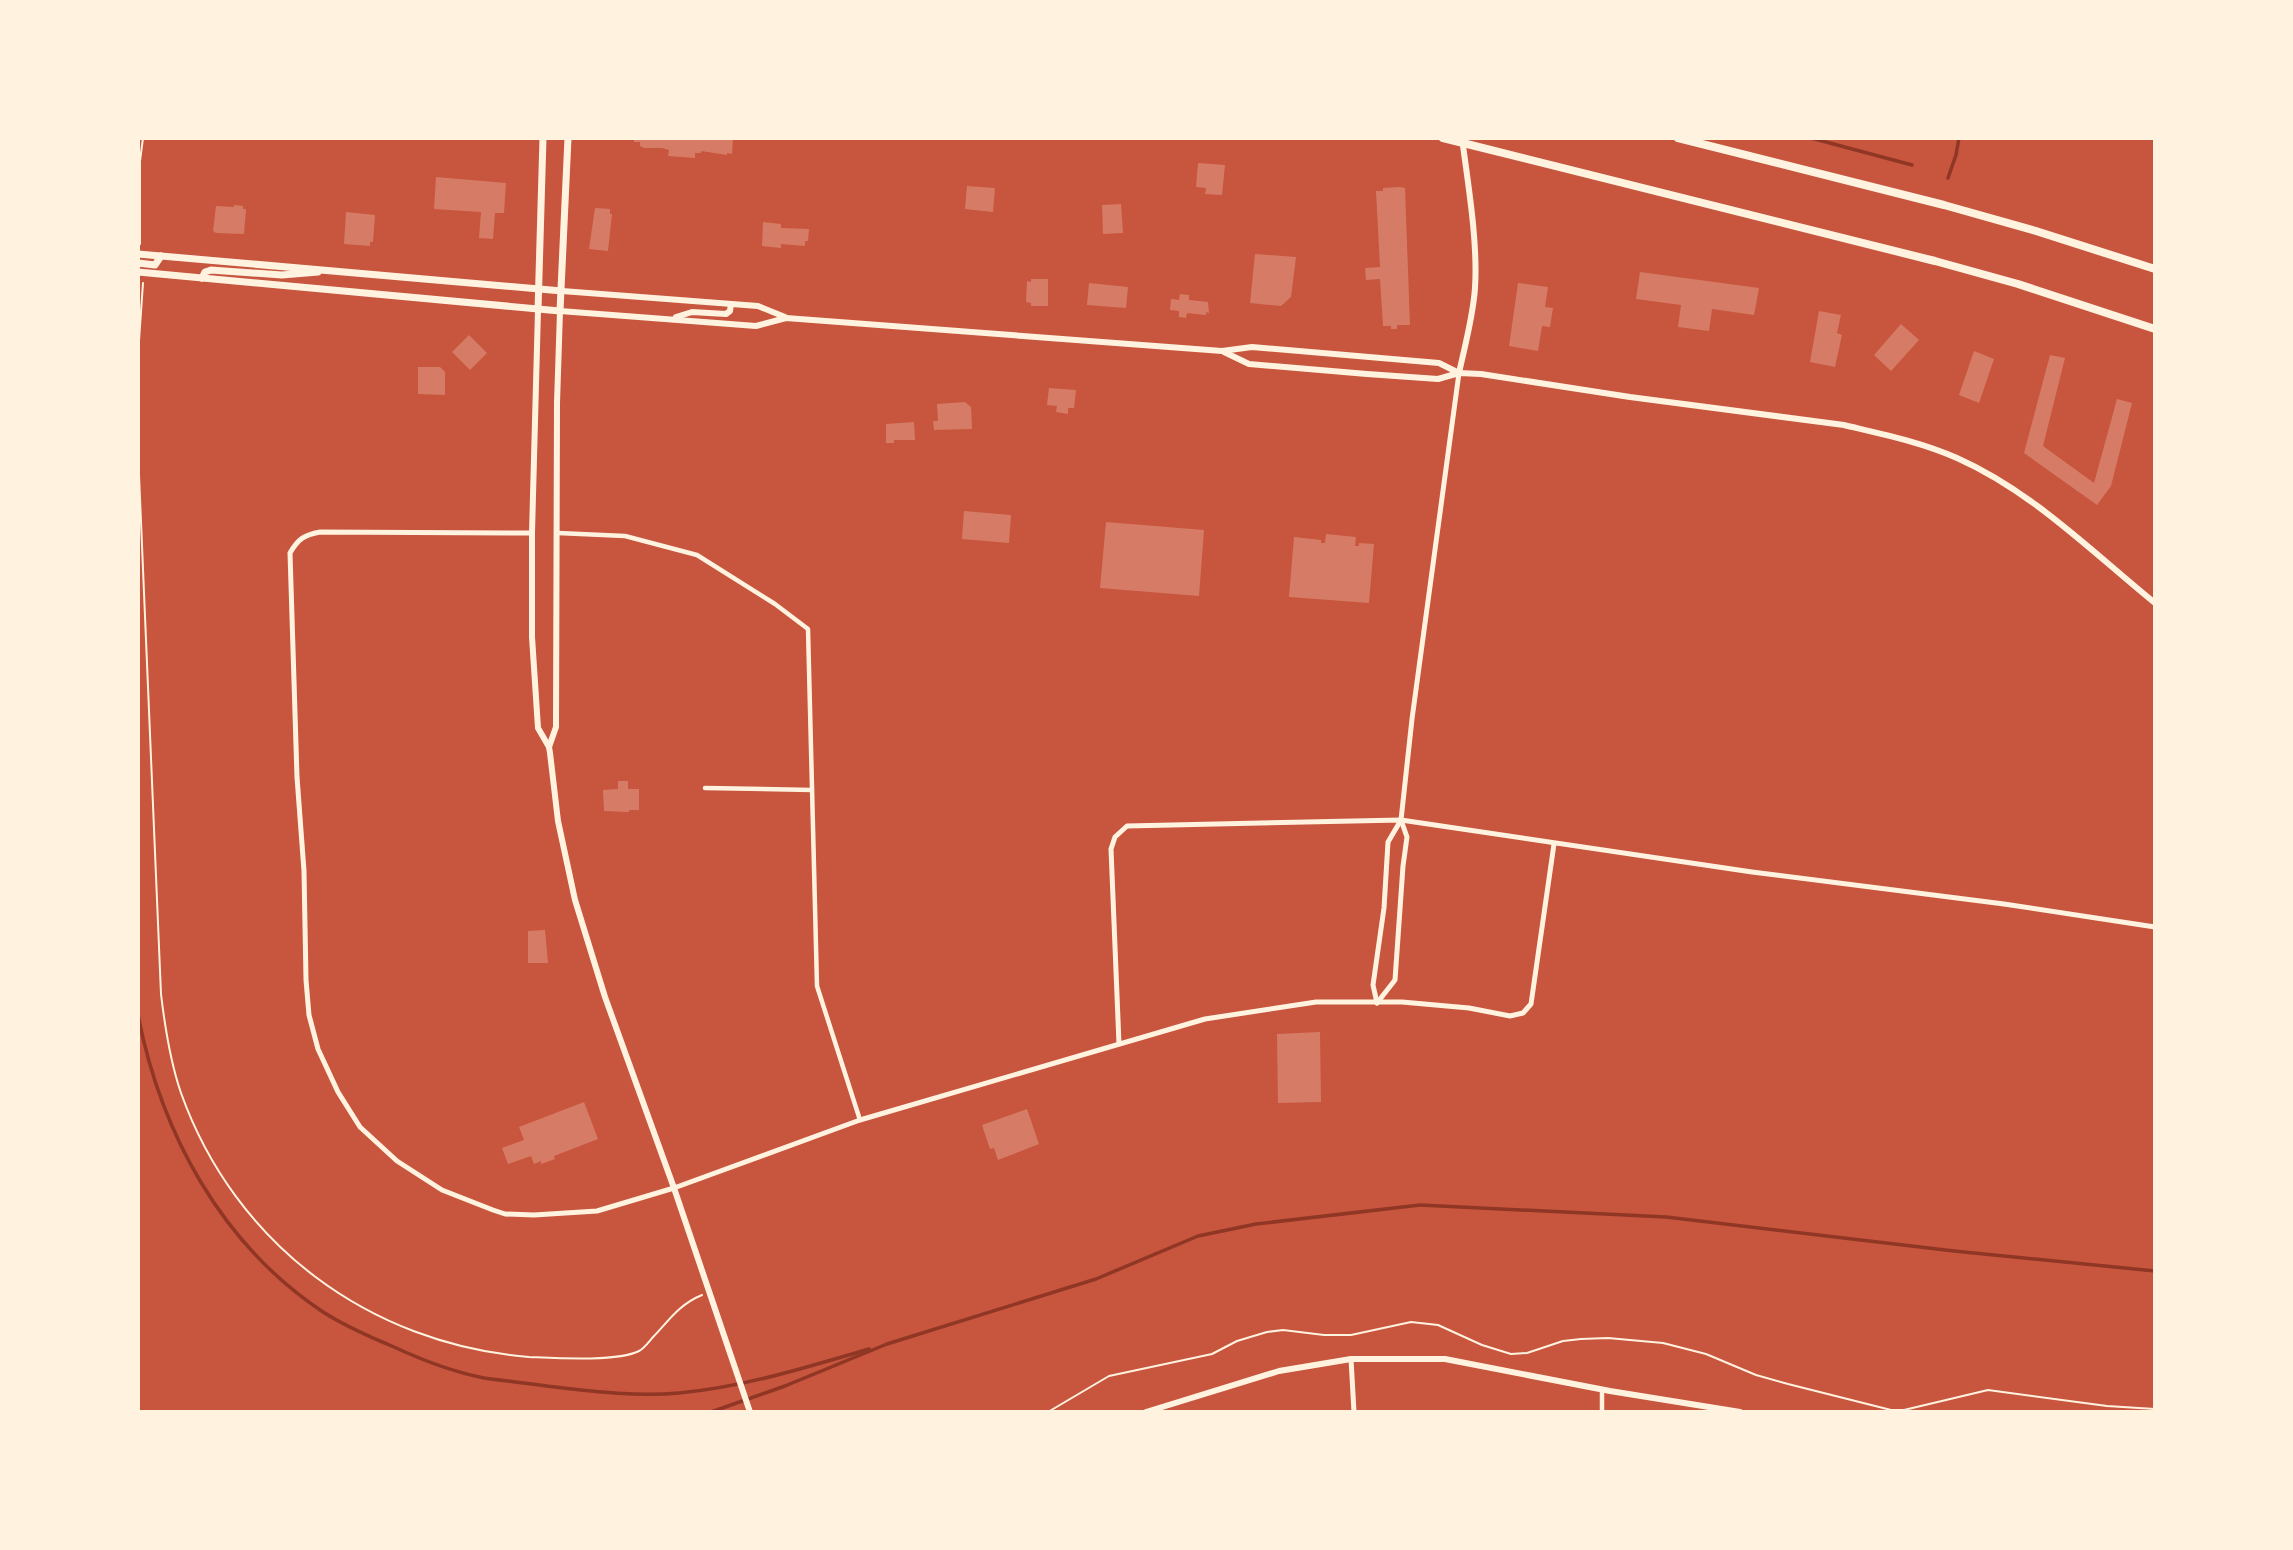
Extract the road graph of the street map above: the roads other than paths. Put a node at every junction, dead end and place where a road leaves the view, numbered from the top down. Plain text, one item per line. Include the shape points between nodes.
1 (543, 138) edge
2 (568, 138) edge
3 (1443, 138) edge
4 (1462, 138) edge
5 (1678, 138) edge
6 (138, 254) edge
7 (161, 256) junction
8 (138, 264) edge
9 (2155, 269) edge
10 (326, 270) junction
11 (138, 272) edge
12 (202, 278) junction
13 (539, 289) junction
14 (562, 291) junction
15 (731, 304) junction
16 (538, 310) junction
17 (560, 311) junction
18 (786, 318) junction
19 (671, 319) junction
20 (2155, 329) edge
21 (1222, 351) junction
22 (1459, 373) junction
23 (531, 533) junction
24 (558, 533) junction
25 (2155, 603) edge
26 (550, 747) junction
27 (705, 788) dead end
28 (812, 790) junction
29 (1401, 820) junction
30 (1553, 844) junction
31 (2155, 927) edge
32 (1377, 1003) junction
33 (1119, 1044) junction
34 (859, 1120) junction
35 (674, 1188) junction
36 (1351, 1359) junction
37 (1602, 1390) junction
38 (750, 1412) edge
39 (1146, 1412) edge
40 (1354, 1412) edge
41 (1602, 1412) edge
42 (1740, 1412) edge

1 - 13 main road
2 - 14 main road
3 - 20 highway via 1919,256
4 - 22 main road via 1475,284
5 - 9 highway via 1944,205
6 - 7 main road
7 - 8 main road via 155,265
7 - 10 main road
10 - 12 main road via 282,275 211,270
10 - 13 main road
11 - 12 main road
12 - 16 main road
13 - 14 main road
13 - 16 main road
14 - 15 main road
14 - 17 main road
15 - 18 main road via 758,306
15 - 19 main road via 724,315 692,312
16 - 17 main road
16 - 23 main road
17 - 19 main road
17 - 24 main road
18 - 19 main road via 756,326
18 - 21 main road
21 - 22 main road via 1252,347 1361,355 1439,363
21 - 22 main road via 1249,364 1438,379
22 - 25 main road via 1844,425 1919,444 2017,491
22 - 29 street
23 - 26 main road via 538,728
23 - 35 street via 320,532 306,534 290,552 309,1015 323,1060 360,1127 397,1161 442,1189 505,1214 534,1215 597,1212
24 - 26 main road via 556,727
24 - 28 street via 625,536 697,555 808,629
26 - 35 main road via 558,821 575,900
27 - 28 street
28 - 34 street via 817,986
29 - 30 street
29 - 32 street via 1388,842 1373,985
29 - 32 street via 1407,836 1395,981
29 - 33 street via 1127,826 1115,837 1111,849
30 - 31 street
30 - 32 street via 1531,1004 1523,1013 1510,1016 1469,1008
32 - 33 street via 1316,1002 1265,1009 1205,1019
33 - 34 street
34 - 35 street
35 - 38 main road
36 - 37 main road via 1445,1359
36 - 39 main road via 1279,1371
36 - 40 street
37 - 41 street
37 - 42 main road

